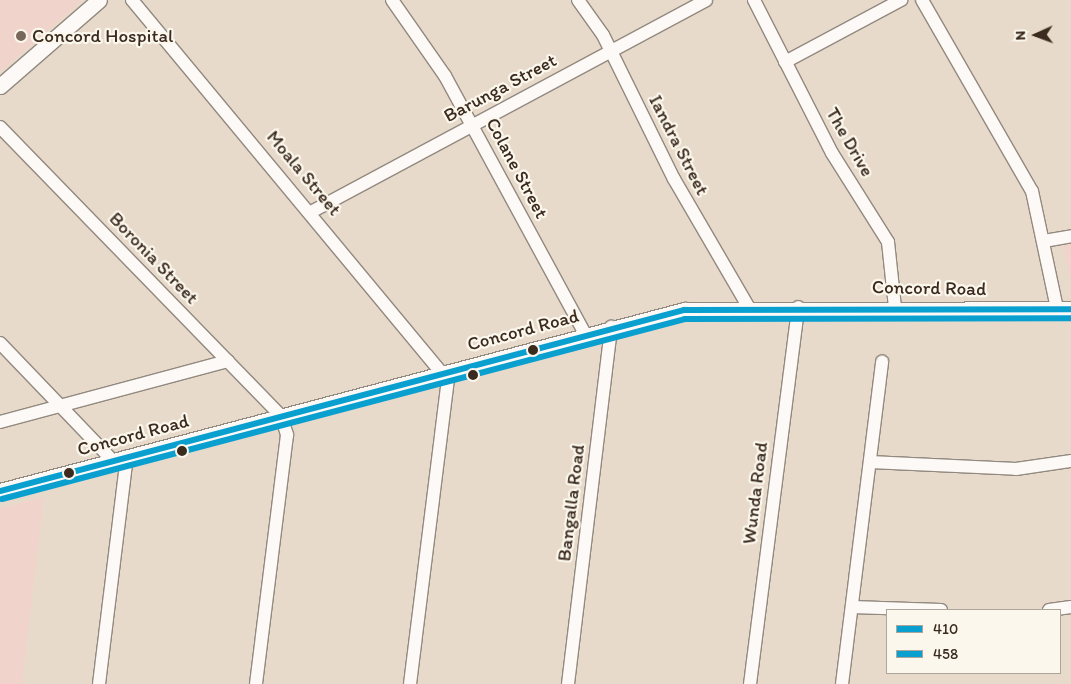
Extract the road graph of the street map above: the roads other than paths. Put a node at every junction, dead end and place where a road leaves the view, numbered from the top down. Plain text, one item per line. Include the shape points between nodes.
1 (99, 0) edge
2 (132, 0) edge
3 (392, 0) edge
4 (578, 0) edge
5 (706, 0) edge
6 (754, 0) edge
7 (901, 0) edge
8 (922, 0) edge
9 (610, 50) junction
10 (785, 62) junction
11 (0, 86) edge
12 (472, 124) junction
13 (0, 127) edge
14 (312, 212) junction
15 (1071, 236) edge
16 (1044, 241) junction
17 (748, 306) junction
18 (798, 307) junction
19 (895, 307) junction
20 (1064, 309) edge
21 (611, 327) junction
22 (584, 334) junction
23 (0, 343) edge
24 (228, 361) junction
25 (882, 361) dead end
26 (446, 372) junction
27 (61, 406) junction
28 (281, 416) junction
29 (0, 422) edge
30 (120, 459) junction
31 (1071, 461) edge
32 (870, 462) junction
33 (0, 491) edge
34 (852, 607) junction
35 (1071, 607) edge
36 (911, 609) edge
37 (1056, 609) edge
38 (99, 684) edge
39 (256, 684) edge
40 (410, 684) edge
41 (568, 684) edge
42 (750, 684) edge
43 (842, 684) edge

1 - 11 main road
2 - 14 street, Moala Street
3 - 12 street, Colane Street
4 - 9 street, Iandra Street
5 - 9 street, Barunga Street
6 - 10 street, The Drive
7 - 10 street
8 - 16 street via 1032,191
9 - 12 street, Barunga Street
9 - 17 street, Iandra Street via 674,179
10 - 19 street, The Drive via 832,153 888,242
12 - 14 street, Barunga Street
12 - 22 street, Colane Street
13 - 24 street, Boronia Street
14 - 26 street, Moala Street
15 - 16 street
16 - 20 street
17 - 18 main road, Concord Road
17 - 21 main road, Concord Road via 684,310
18 - 19 main road, Concord Road
18 - 42 street, Wunda Road
19 - 20 main road, Concord Road
21 - 22 main road, Concord Road
21 - 41 street, Bangalla Road
22 - 26 main road, Concord Road
23 - 27 street
24 - 27 street
24 - 28 street, Boronia Street
25 - 32 street
26 - 28 main road, Concord Road
26 - 40 street
27 - 29 street
27 - 30 street
28 - 30 main road, Concord Road
28 - 39 street via 287,435
30 - 33 main road, Concord Road
30 - 38 street
31 - 32 street via 1016,469
32 - 34 street
34 - 36 street
34 - 43 street
35 - 37 street

